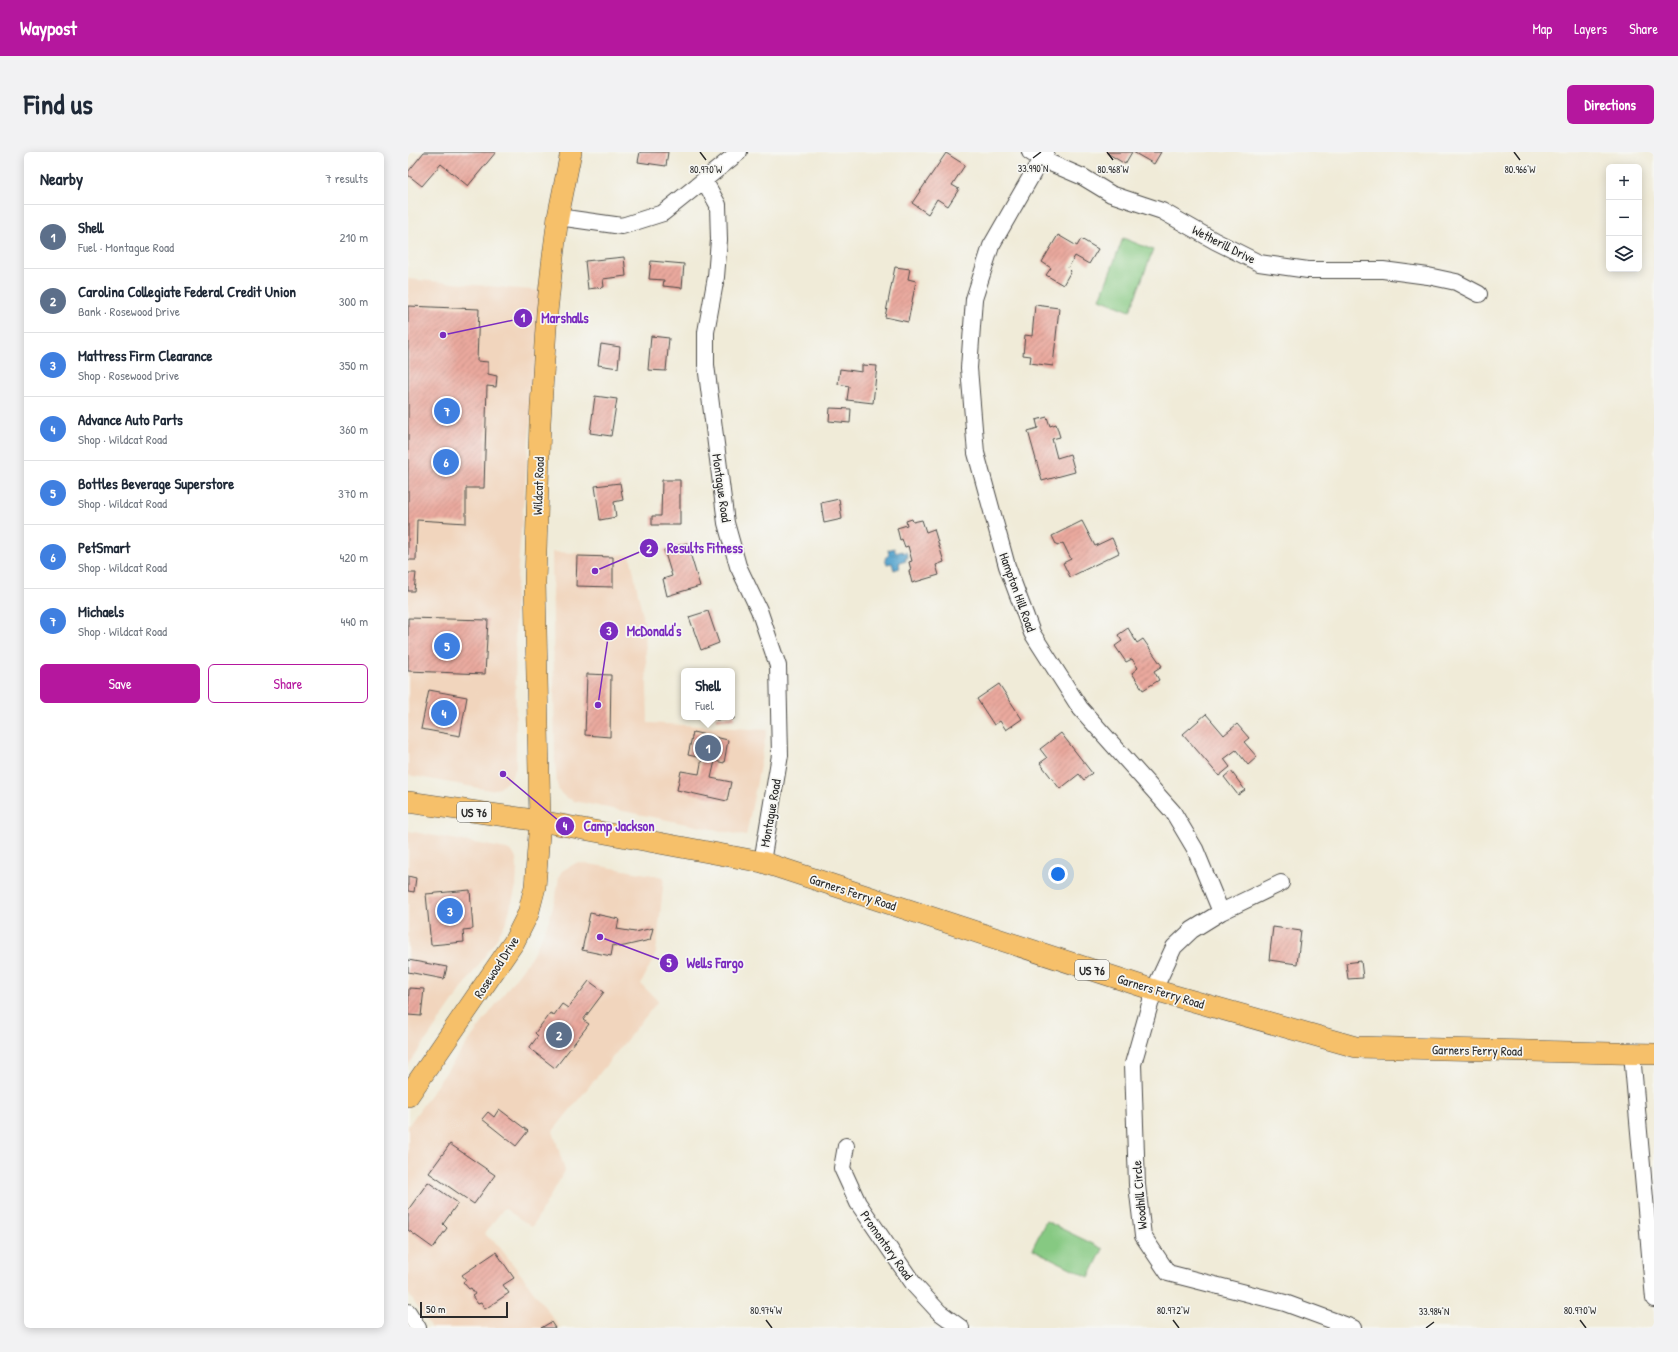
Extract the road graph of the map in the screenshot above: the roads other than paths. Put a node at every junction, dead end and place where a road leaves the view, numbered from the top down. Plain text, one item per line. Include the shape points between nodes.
1 (571, 152) edge
2 (739, 152) edge
3 (1039, 154) edge
4 (704, 180) junction
5 (558, 217) junction
6 (1479, 294) dead end
7 (408, 802) edge
8 (540, 822) junction
9 (762, 862) junction
10 (1281, 883) dead end
11 (1221, 912) junction
12 (1154, 990) junction
13 (1632, 1054) junction
14 (1654, 1054) edge
15 (408, 1096) edge
16 (846, 1146) dead end
17 (1654, 1299) edge
18 (408, 1312) edge
19 (418, 1328) edge
20 (961, 1328) edge
21 (1353, 1328) edge

1 - 5 main road, Wildcat Road
2 - 4 street
3 - 6 street, Wetherill Drive via 1111,194 1162,211 1259,263 1308,270 1384,270 1428,276 1456,282
3 - 11 street, Hampton Hill Road via 991,246 974,299 969,368 976,453 1007,566 1032,633 1080,708 1173,812 1195,849
4 - 5 street via 663,213 622,226
4 - 9 street, Montague Road via 718,206 720,240 706,332 706,365 726,523 738,566 760,610 778,666 780,755
5 - 8 main road, Wildcat Road via 547,312 540,422 535,582
7 - 8 main road, US 76
8 - 9 main road, Garners Ferry Road / US 76
8 - 15 main road, Rosewood Drive via 535,887 528,914 514,942
9 - 12 main road, Garners Ferry Road / US 76
10 - 11 street
11 - 12 street via 1192,930 1174,947
12 - 13 main road, Garners Ferry Road / US 76 via 1356,1047
12 - 21 street, Woodhill Circle via 1133,1064 1137,1185 1143,1236 1168,1273 1285,1303
13 - 14 main road, Garners Ferry Road / US 76
13 - 17 street
16 - 20 street, Promontory Road via 842,1168 858,1203 915,1286 939,1312
18 - 19 street

